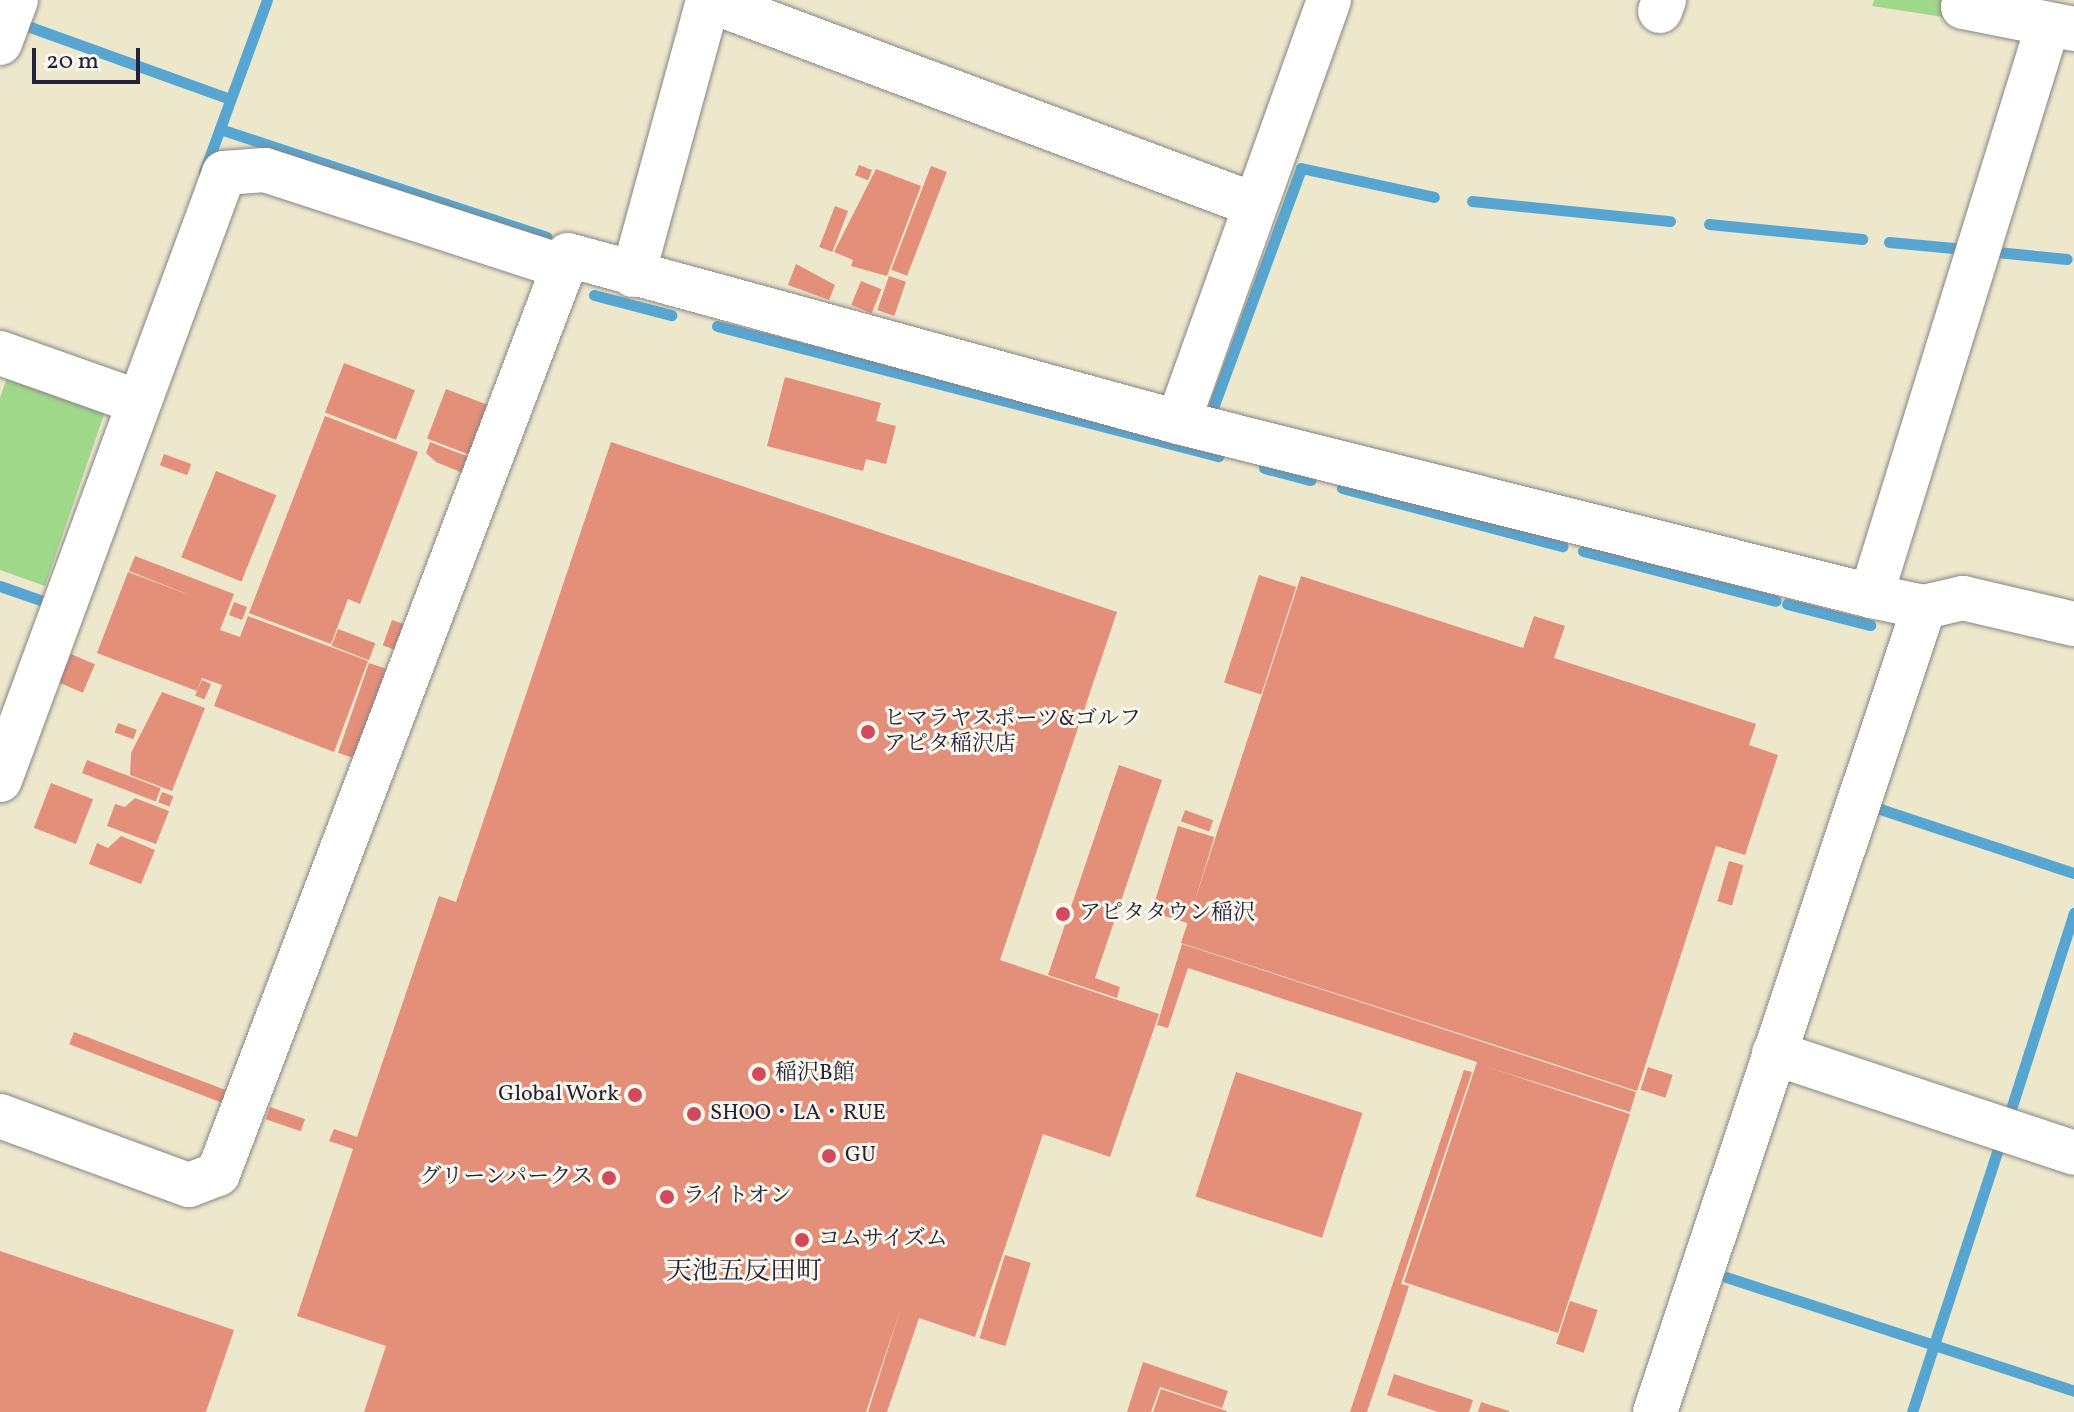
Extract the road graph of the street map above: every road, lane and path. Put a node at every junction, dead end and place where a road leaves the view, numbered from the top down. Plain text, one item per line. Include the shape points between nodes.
1 (16, 0) edge
2 (1329, 0) edge
3 (1965, 0) edge
4 (2061, 27) edge
5 (0, 43) edge
6 (1255, 205) junction
7 (563, 267) junction
8 (633, 275) junction
9 (0, 353) edge
10 (138, 402) junction
11 (1178, 422) junction
12 (1871, 596) junction
13 (1924, 607) junction
14 (2074, 624) edge
15 (0, 780) edge
16 (1774, 1053) junction
17 (0, 1116) edge
18 (2074, 1153) edge
19 (1655, 1412) edge

1 - 5 street
2 - 6 street
3 - 4 street via 1963,7
4 - 12 street
6 - 8 street via 708,0
6 - 11 street
7 - 8 street via 568,255
7 - 10 street via 265,170 224,173
7 - 17 street via 218,1174 189,1185
8 - 11 street
9 - 10 street
10 - 15 street
11 - 12 street
12 - 13 street
13 - 14 street via 1963,598
13 - 16 street
16 - 18 street
16 - 19 street

